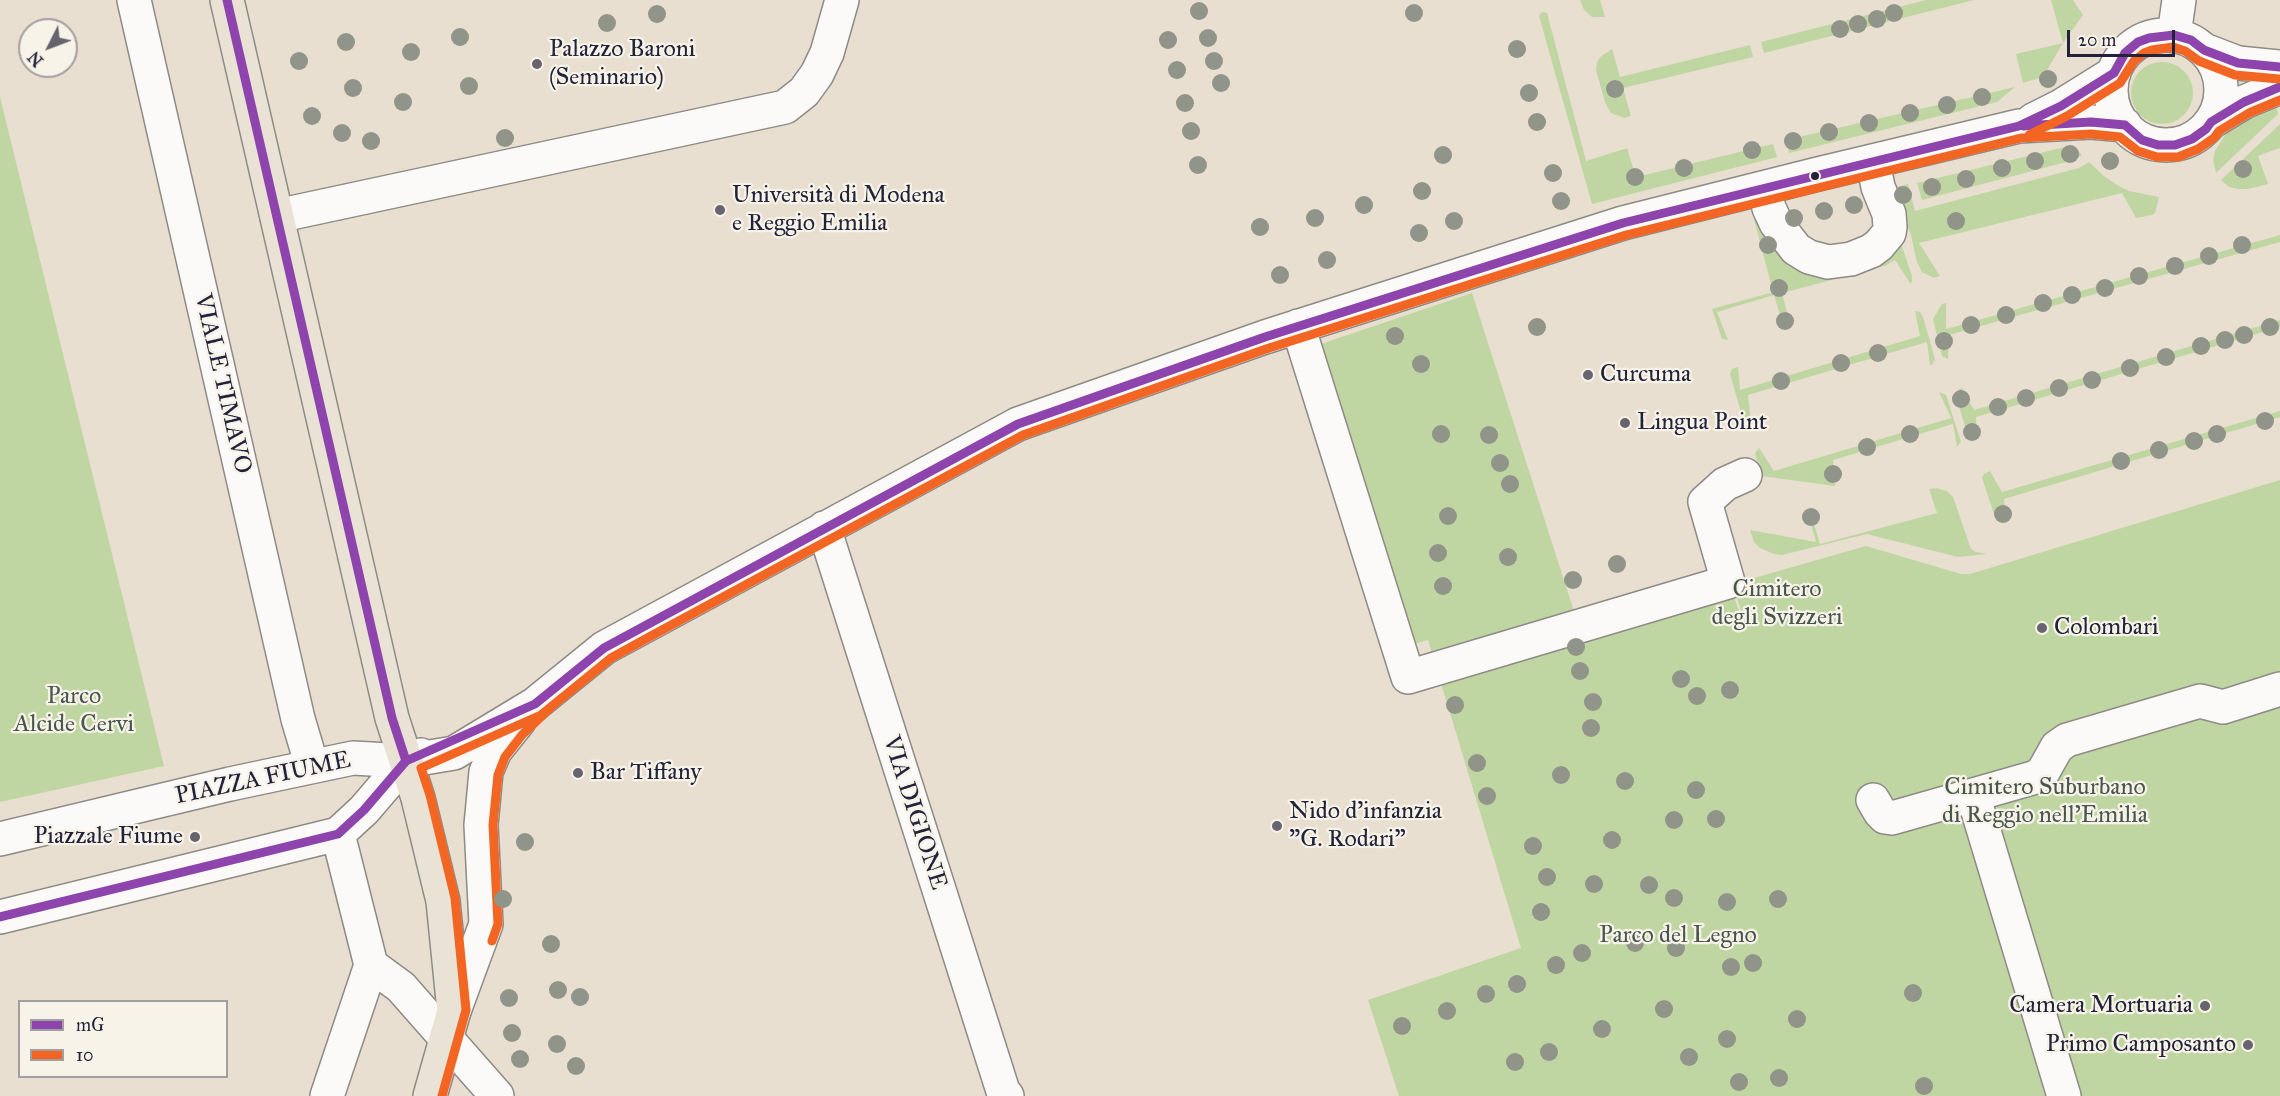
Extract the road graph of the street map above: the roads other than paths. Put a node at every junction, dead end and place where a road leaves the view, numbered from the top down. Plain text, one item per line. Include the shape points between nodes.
1 (134, 0) edge
2 (227, 0) edge
3 (842, 0) edge
4 (2179, 0) edge
5 (2174, 36) junction
6 (2204, 50) junction
7 (2280, 67) edge
8 (2114, 73) junction
9 (2280, 87) edge
10 (2211, 122) junction
11 (2125, 125) junction
12 (2019, 126) junction
13 (1873, 161) junction
14 (1764, 188) junction
15 (277, 216) junction
16 (1299, 326) junction
17 (1745, 475) dead end
18 (824, 528) junction
19 (2280, 689) edge
20 (535, 705) junction
21 (406, 761) junction
22 (312, 766) junction
23 (1972, 795) junction
24 (1873, 800) dead end
25 (338, 834) junction
26 (0, 839) edge
27 (0, 917) edge
28 (370, 965) junction
29 (451, 1025) junction
30 (327, 1096) edge
31 (430, 1096) edge
32 (497, 1096) edge
33 (1007, 1096) edge
34 (2064, 1096) edge

1 - 22 street, VIALE TIMAVO via 295,707
2 - 15 main road
3 - 15 street via 817,74 804,92 785,107
4 - 5 street
5 - 6 street via 2191,40
5 - 8 street via 2138,42 2125,53
6 - 7 street via 2238,63
6 - 10 street via 2221,80 2221,98
8 - 11 street via 2112,101
8 - 12 street
9 - 10 street
10 - 11 street via 2192,139 2175,145 2142,140
11 - 12 street via 2091,122
12 - 13 street
13 - 14 street
13 - 14 street via 1889,214 1889,232 1871,251 1851,259 1828,262 1796,249 1768,208
14 - 16 street via 1623,223
15 - 21 main road via 392,718
16 - 17 street via 1408,677 1728,582 1705,502 1725,484
16 - 18 street via 1018,424
18 - 20 street via 604,648
18 - 33 street, VIA DIGIONE
19 - 23 street via 2223,706 2200,701 2067,740 2057,747 2036,777
20 - 21 street
20 - 29 street via 495,751 486,772 481,825 486,924
21 - 22 street, PIAZZA FIUME via 353,758
21 - 25 street, PIAZZA FIUME
21 - 29 main road via 443,901
22 - 26 street, PIAZZA FIUME
23 - 24 street via 1892,818 1885,817
23 - 34 street
25 - 27 street, PIAZZA FIUME
25 - 28 street
28 - 29 street
28 - 30 street
29 - 31 main road
29 - 32 street

